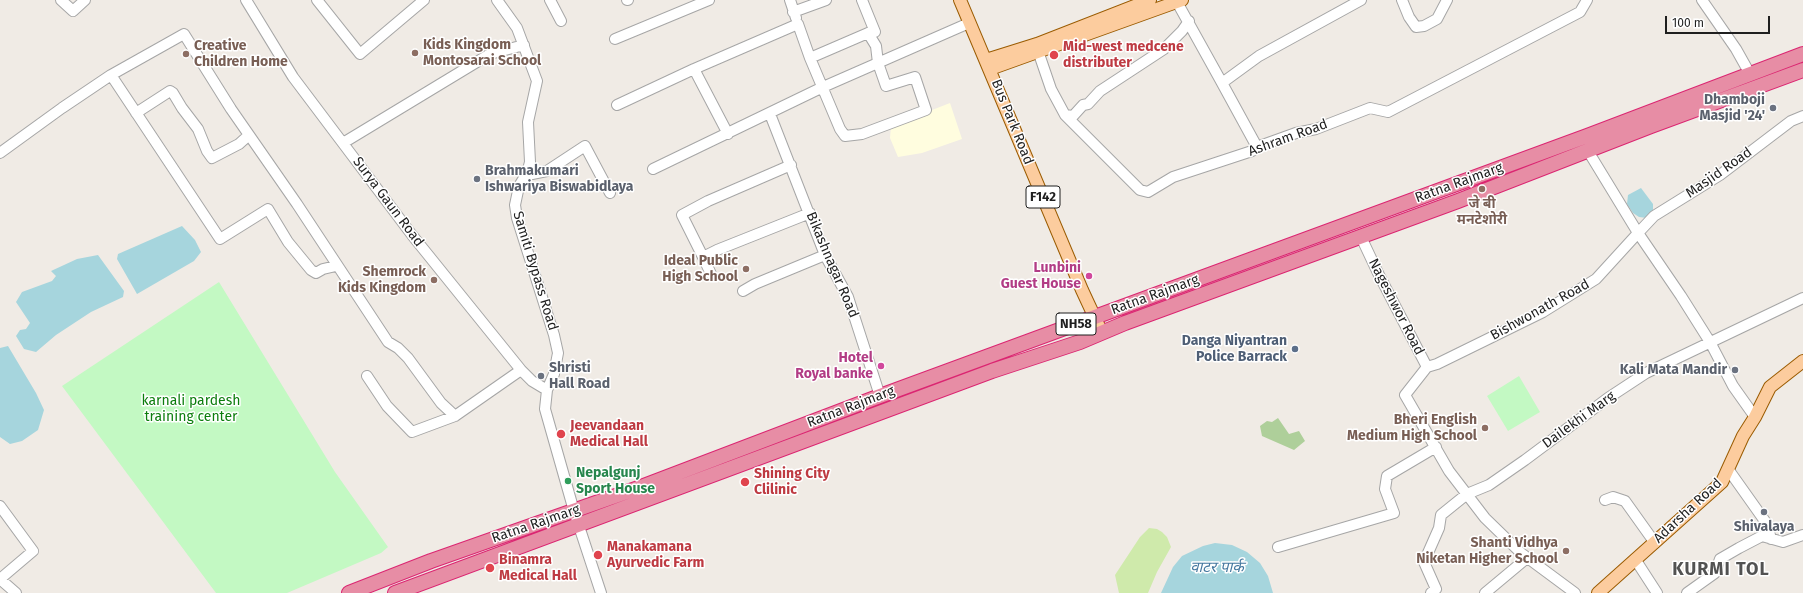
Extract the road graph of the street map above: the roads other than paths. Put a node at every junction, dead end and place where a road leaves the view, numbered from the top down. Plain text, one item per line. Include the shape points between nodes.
1 (61, 0) edge
2 (85, 0) edge
3 (248, 0) edge
4 (317, 0) edge
5 (424, 0) edge
6 (497, 0) edge
7 (550, 0) edge
8 (708, 0) edge
9 (790, 0) edge
10 (826, 0) edge
11 (862, 0) edge
12 (960, 0) edge
13 (1150, 0) edge
14 (1361, 0) edge
15 (1402, 0) edge
16 (1447, 0) edge
17 (1587, 0) edge
18 (1702, 0) edge
19 (1180, 1) edge
20 (793, 12) junction
21 (561, 21) dead end
22 (1189, 21) junction
23 (970, 23) junction
24 (798, 24) junction
25 (868, 33) junction
26 (615, 39) dead end
27 (524, 45) junction
28 (1038, 51) junction
29 (1803, 54) edge
30 (810, 58) junction
31 (878, 63) junction
32 (988, 64) junction
33 (694, 69) junction
34 (1803, 70) edge
35 (111, 75) junction
36 (1752, 80) junction
37 (1222, 83) junction
38 (823, 87) junction
39 (617, 105) dead end
40 (136, 112) junction
41 (770, 114) junction
42 (1065, 115) junction
43 (1803, 116) edge
44 (728, 134) junction
45 (249, 135) junction
46 (343, 143) junction
47 (1257, 147) junction
48 (1588, 151) junction
49 (0, 153) edge
50 (791, 165) junction
51 (654, 169) dead end
52 (527, 172) junction
53 (610, 193) dead end
54 (810, 213) junction
55 (1638, 233) junction
56 (1361, 236) junction
57 (825, 256) junction
58 (703, 257) junction
59 (336, 266) junction
60 (711, 274) dead end
61 (743, 292) dead end
62 (1803, 298) edge
63 (1094, 317) junction
64 (1102, 333) junction
65 (1710, 342) junction
66 (1803, 360) edge
67 (1427, 367) junction
68 (521, 370) junction
69 (367, 376) dead end
70 (547, 390) junction
71 (880, 396) junction
72 (832, 415) junction
73 (455, 416) junction
74 (1755, 417) junction
75 (838, 428) junction
76 (1436, 447) junction
77 (1728, 469) junction
78 (1467, 494) junction
79 (1605, 500) dead end
80 (0, 506) edge
81 (574, 511) junction
82 (579, 526) junction
83 (1803, 535) edge
84 (1771, 539) junction
85 (1655, 543) junction
86 (1278, 547) dead end
87 (1527, 558) junction
88 (1635, 559) junction
89 (0, 579) edge
90 (16, 593) edge
91 (349, 593) edge
92 (396, 593) edge
93 (601, 593) edge
94 (1431, 593) edge
95 (1485, 593) edge
96 (1575, 593) edge
97 (1598, 593) edge
98 (1657, 593) edge
99 (1686, 593) edge

1 - 2 street via 73,11
3 - 46 street, Surya Gaun Road via 294,77
4 - 5 street via 360,54
6 - 27 street, Samiti Bypass Road via 517,28
7 - 21 street
8 - 26 street
9 - 20 street
10 - 20 street
11 - 25 street via 875,32
12 - 23 main road, Bus Park Road
13 - 32 main road
14 - 37 street via 1259,56
15 - 16 street via 1416,27 1437,19
17 - 47 street, Ashram Road via 1580,12 1388,112 1370,108 1316,129 1296,133
18 - 36 street via 1736,50
19 - 22 street
19 - 28 main road
20 - 24 street
22 - 37 street
22 - 42 street via 1159,52 1100,91 1073,116
23 - 31 street
23 - 32 main road, Bus Park Road
24 - 30 street
24 - 33 street
25 - 30 street
25 - 31 street via 876,46
27 - 46 street via 490,54
27 - 52 street, Samiti Bypass Road via 536,81 528,122 530,162
28 - 32 main road
28 - 42 street, Ashram Road via 1051,89
29 - 36 highway, Ratna Rajmarg / NH58
30 - 38 street
31 - 38 street
31 - 38 street via 886,86 915,77 926,110 862,134 845,136
32 - 63 main road, Bus Park Road / F142
33 - 39 street
33 - 44 street
34 - 36 highway, Ratna Rajmarg / NH58
35 - 40 street
35 - 45 street via 184,34
35 - 49 street
36 - 48 highway, Ratna Rajmarg / NH58
36 - 63 highway, Ratna Rajmarg / NH58 via 1587,136
37 - 47 street
38 - 41 street
40 - 45 street via 170,91 198,129 212,158 239,144
40 - 59 street via 220,239 268,209 288,242 311,270 316,274 323,269
41 - 44 street
41 - 50 street, Bikashnagar Road
42 - 47 street, Ashram Road via 1140,190 1148,192 1173,177 1252,152
43 - 55 street, Masjid Road via 1791,122 1720,175 1654,216
44 - 51 street
45 - 59 street
46 - 68 street, Surya Gaun Road via 412,235
48 - 55 street
48 - 56 highway, Ratna Rajmarg / NH58
50 - 54 street, Bikashnagar Road
50 - 58 street via 682,215
52 - 53 street via 532,174 547,171 585,146
52 - 70 street, Samiti Bypass Road via 519,186 517,218 554,335 557,364
54 - 57 street, Bikashnagar Road
54 - 58 street
55 - 65 street
55 - 67 street, Bishwonath Road via 1596,279 1543,312
56 - 64 highway, Ratna Rajmarg / NH58
56 - 67 street, Nageshwor Road
57 - 61 street via 755,284
57 - 71 street, Bikashnagar Road via 848,297
58 - 60 street
59 - 73 street via 388,342 408,358 441,403
62 - 65 street, Dailekhi Marg
63 - 64 main road, Bus Park Road / F142
63 - 71 highway, Ratna Rajmarg / NH58
64 - 75 highway, Ratna Rajmarg / NH58 via 992,370
65 - 74 street via 1733,386
65 - 78 street, Dailekhi Marg via 1646,373 1501,477
66 - 74 main road, Adarsha Road via 1770,388
67 - 76 street, Nageshwor Road via 1405,395
68 - 70 street, Surya Gaun Road via 532,381
68 - 73 street
69 - 73 street via 387,406 412,432
70 - 81 street, Samiti Bypass Road via 545,409
71 - 72 highway, Ratna Rajmarg / NH58
72 - 75 highway
72 - 81 highway, Ratna Rajmarg / NH58
74 - 77 main road, Adarsha Road
75 - 82 highway, Ratna Rajmarg / NH58
76 - 78 street, Nageshwor Road via 1449,471
76 - 86 street via 1387,476 1385,489 1394,513
77 - 84 street via 1767,524
77 - 85 main road, Adarsha Road via 1722,482
78 - 87 street, Nageshwor Road via 1485,518
78 - 94 street, Dailekhi Marg via 1441,515 1439,528 1424,562 1436,589
79 - 85 street via 1613,497 1625,502
80 - 89 street via 33,551
81 - 82 street, Samiti Bypass Road
81 - 91 highway, Ratna Rajmarg / NH58 via 459,550
82 - 92 highway, Ratna Rajmarg / NH58
82 - 93 street, Samiti Bypass Road
83 - 84 street via 1784,542
84 - 99 street via 1762,536 1720,560 1715,573
85 - 88 main road, Adarsha Road
87 - 95 street
87 - 96 street, Nageshwor Road
88 - 97 main road, Adarsha Road
88 - 98 street
89 - 90 street

